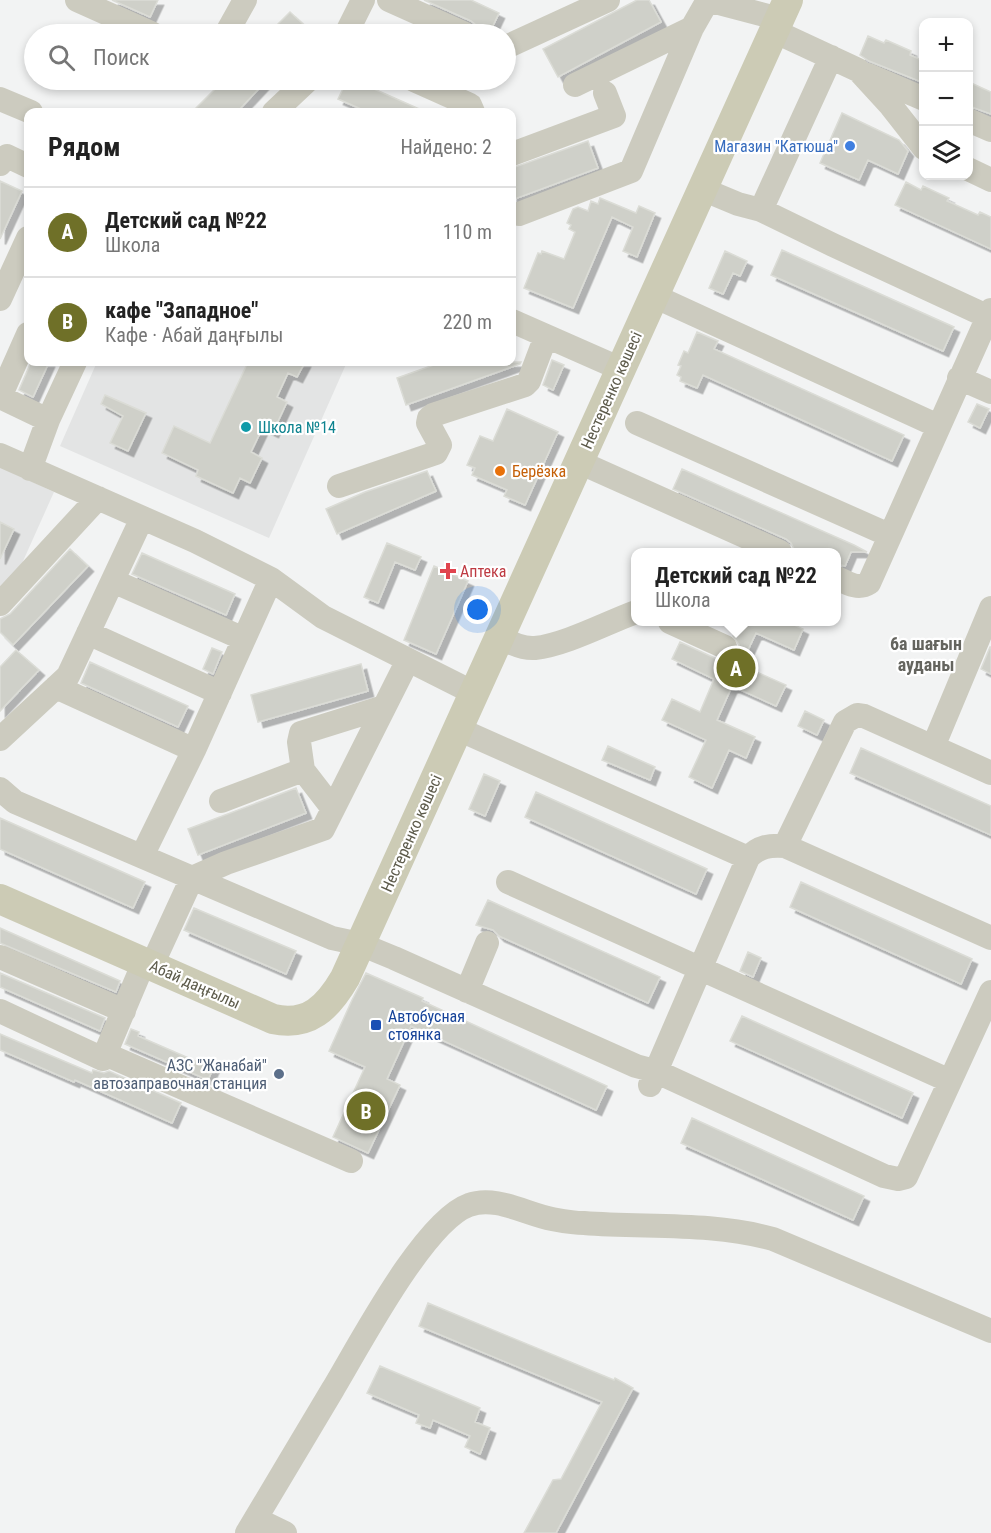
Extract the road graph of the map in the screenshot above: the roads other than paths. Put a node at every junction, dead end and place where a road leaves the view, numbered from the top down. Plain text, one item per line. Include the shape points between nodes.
1 (78, 0) edge
2 (244, 0) edge
3 (363, 0) edge
4 (389, 0) edge
5 (608, 0) edge
6 (708, 0) edge
7 (780, 17) edge
8 (131, 24) edge
9 (231, 24) edge
10 (351, 24) edge
11 (443, 24) edge
12 (692, 28) junction
13 (516, 42) edge
14 (831, 57) junction
15 (858, 70) junction
16 (575, 85) dead end
17 (297, 90) edge
18 (436, 90) edge
19 (605, 93) dead end
20 (919, 97) edge
21 (0, 99) edge
22 (278, 108) edge
23 (471, 108) edge
24 (24, 109) edge
25 (973, 122) edge
26 (991, 130) edge
27 (919, 142) edge
28 (516, 152) edge
29 (0, 164) edge
30 (24, 164) edge
31 (973, 171) edge
32 (991, 180) edge
33 (702, 189) junction
34 (761, 210) junction
35 (519, 214) dead end
36 (24, 247) edge
37 (654, 296) junction
38 (0, 299) edge
39 (990, 315) edge
40 (516, 323) edge
41 (546, 336) junction
42 (24, 343) edge
43 (73, 366) edge
44 (621, 369) junction
45 (959, 378) junction
46 (991, 392) edge
47 (0, 397) edge
48 (48, 420) junction
49 (637, 423) dead end
50 (938, 426) junction
51 (0, 455) edge
52 (579, 462) junction
53 (30, 469) junction
54 (339, 486) dead end
55 (98, 498) junction
56 (142, 518) junction
57 (889, 535) junction
58 (771, 548) edge
59 (271, 579) junction
60 (841, 580) edge
61 (113, 581) junction
62 (0, 604) edge
63 (991, 608) edge
64 (631, 614) edge
65 (681, 626) edge
66 (88, 633) junction
67 (500, 637) junction
68 (244, 639) junction
69 (725, 647) dead end
70 (408, 660) junction
71 (56, 687) junction
72 (220, 693) junction
73 (474, 693) junction
74 (384, 707) junction
75 (458, 729) junction
76 (0, 739) edge
77 (933, 747) junction
78 (194, 750) junction
79 (303, 770) junction
80 (991, 773) edge
81 (0, 789) edge
82 (221, 801) dead end
83 (332, 810) junction
84 (786, 846) junction
85 (141, 856) junction
86 (748, 858) junction
87 (192, 878) junction
88 (507, 882) dead end
89 (0, 899) edge
90 (991, 938) edge
91 (487, 943) dead end
92 (360, 944) junction
93 (0, 957) edge
94 (148, 964) junction
95 (700, 969) junction
96 (467, 991) junction
97 (991, 992) edge
98 (0, 1011) edge
99 (124, 1011) junction
100 (104, 1056) junction
101 (652, 1079) junction
102 (950, 1081) junction
103 (351, 1161) dead end
104 (991, 1331) edge
105 (251, 1526) edge
106 (285, 1533) edge

1 - 8 street
2 - 9 street
3 - 10 street
4 - 11 street
5 - 13 street
6 - 7 street
6 - 12 street
7 - 14 street
7 - 33 main road, Нестеренко көшесі
12 - 16 street
12 - 35 street via 631,171
14 - 15 street
14 - 34 street
15 - 20 street
15 - 27 street
17 - 22 street
18 - 23 street
19 - 28 street via 614,116
21 - 24 street
25 - 26 street
29 - 30 street via 7,156
31 - 32 street
33 - 34 street
33 - 37 main road, Нестеренко көшесі
34 - 39 street
36 - 38 street
37 - 44 main road, Нестеренко көшесі
37 - 50 street
39 - 45 street
40 - 41 street
41 - 44 street
41 - 54 street via 525,385 429,418 440,445 436,453
42 - 47 street
43 - 48 street
44 - 52 main road, Нестеренко көшесі
45 - 46 street
45 - 50 street
47 - 48 street
48 - 53 street
49 - 57 street
50 - 57 street
51 - 53 street
52 - 58 street
52 - 67 main road, Нестеренко көшесі
53 - 55 street
55 - 56 street
55 - 62 street
56 - 59 street
56 - 61 street
57 - 60 street via 869,583 863,587
59 - 68 street
59 - 70 street via 323,616
61 - 66 street
61 - 68 street
63 - 77 street
64 - 67 street via 534,648
65 - 69 street
66 - 71 street via 68,676
66 - 72 street
67 - 73 main road, Нестеренко көшесі
68 - 72 street
70 - 73 street
70 - 74 street
71 - 76 street
71 - 78 street
72 - 78 street
73 - 75 main road, Нестеренко көшесі
74 - 79 street via 301,733
74 - 83 street
75 - 86 street
75 - 92 main road, Нестеренко көшесі
77 - 80 street
77 - 84 street via 864,716 850,717
78 - 85 street
79 - 82 street
79 - 83 street
81 - 85 street via 15,802
83 - 87 street via 323,829
84 - 86 street via 765,846
84 - 90 street
85 - 87 street
86 - 95 street
87 - 92 street via 332,938
87 - 94 street
88 - 95 street
89 - 94 main road, Абай даңғылы
91 - 96 street
92 - 94 main road, Абай даңғылы via 328,1004 305,1018 283,1021
92 - 96 street
93 - 99 street
94 - 99 street
95 - 101 street
95 - 102 street
96 - 101 street via 636,1066
97 - 102 street
98 - 100 street
99 - 100 street
100 - 103 street
101 - 102 street via 898,1179 906,1177
104 - 105 street via 748,1232 583,1223 497,1204 469,1205 452,1214 431,1235 389,1294
105 - 106 street

